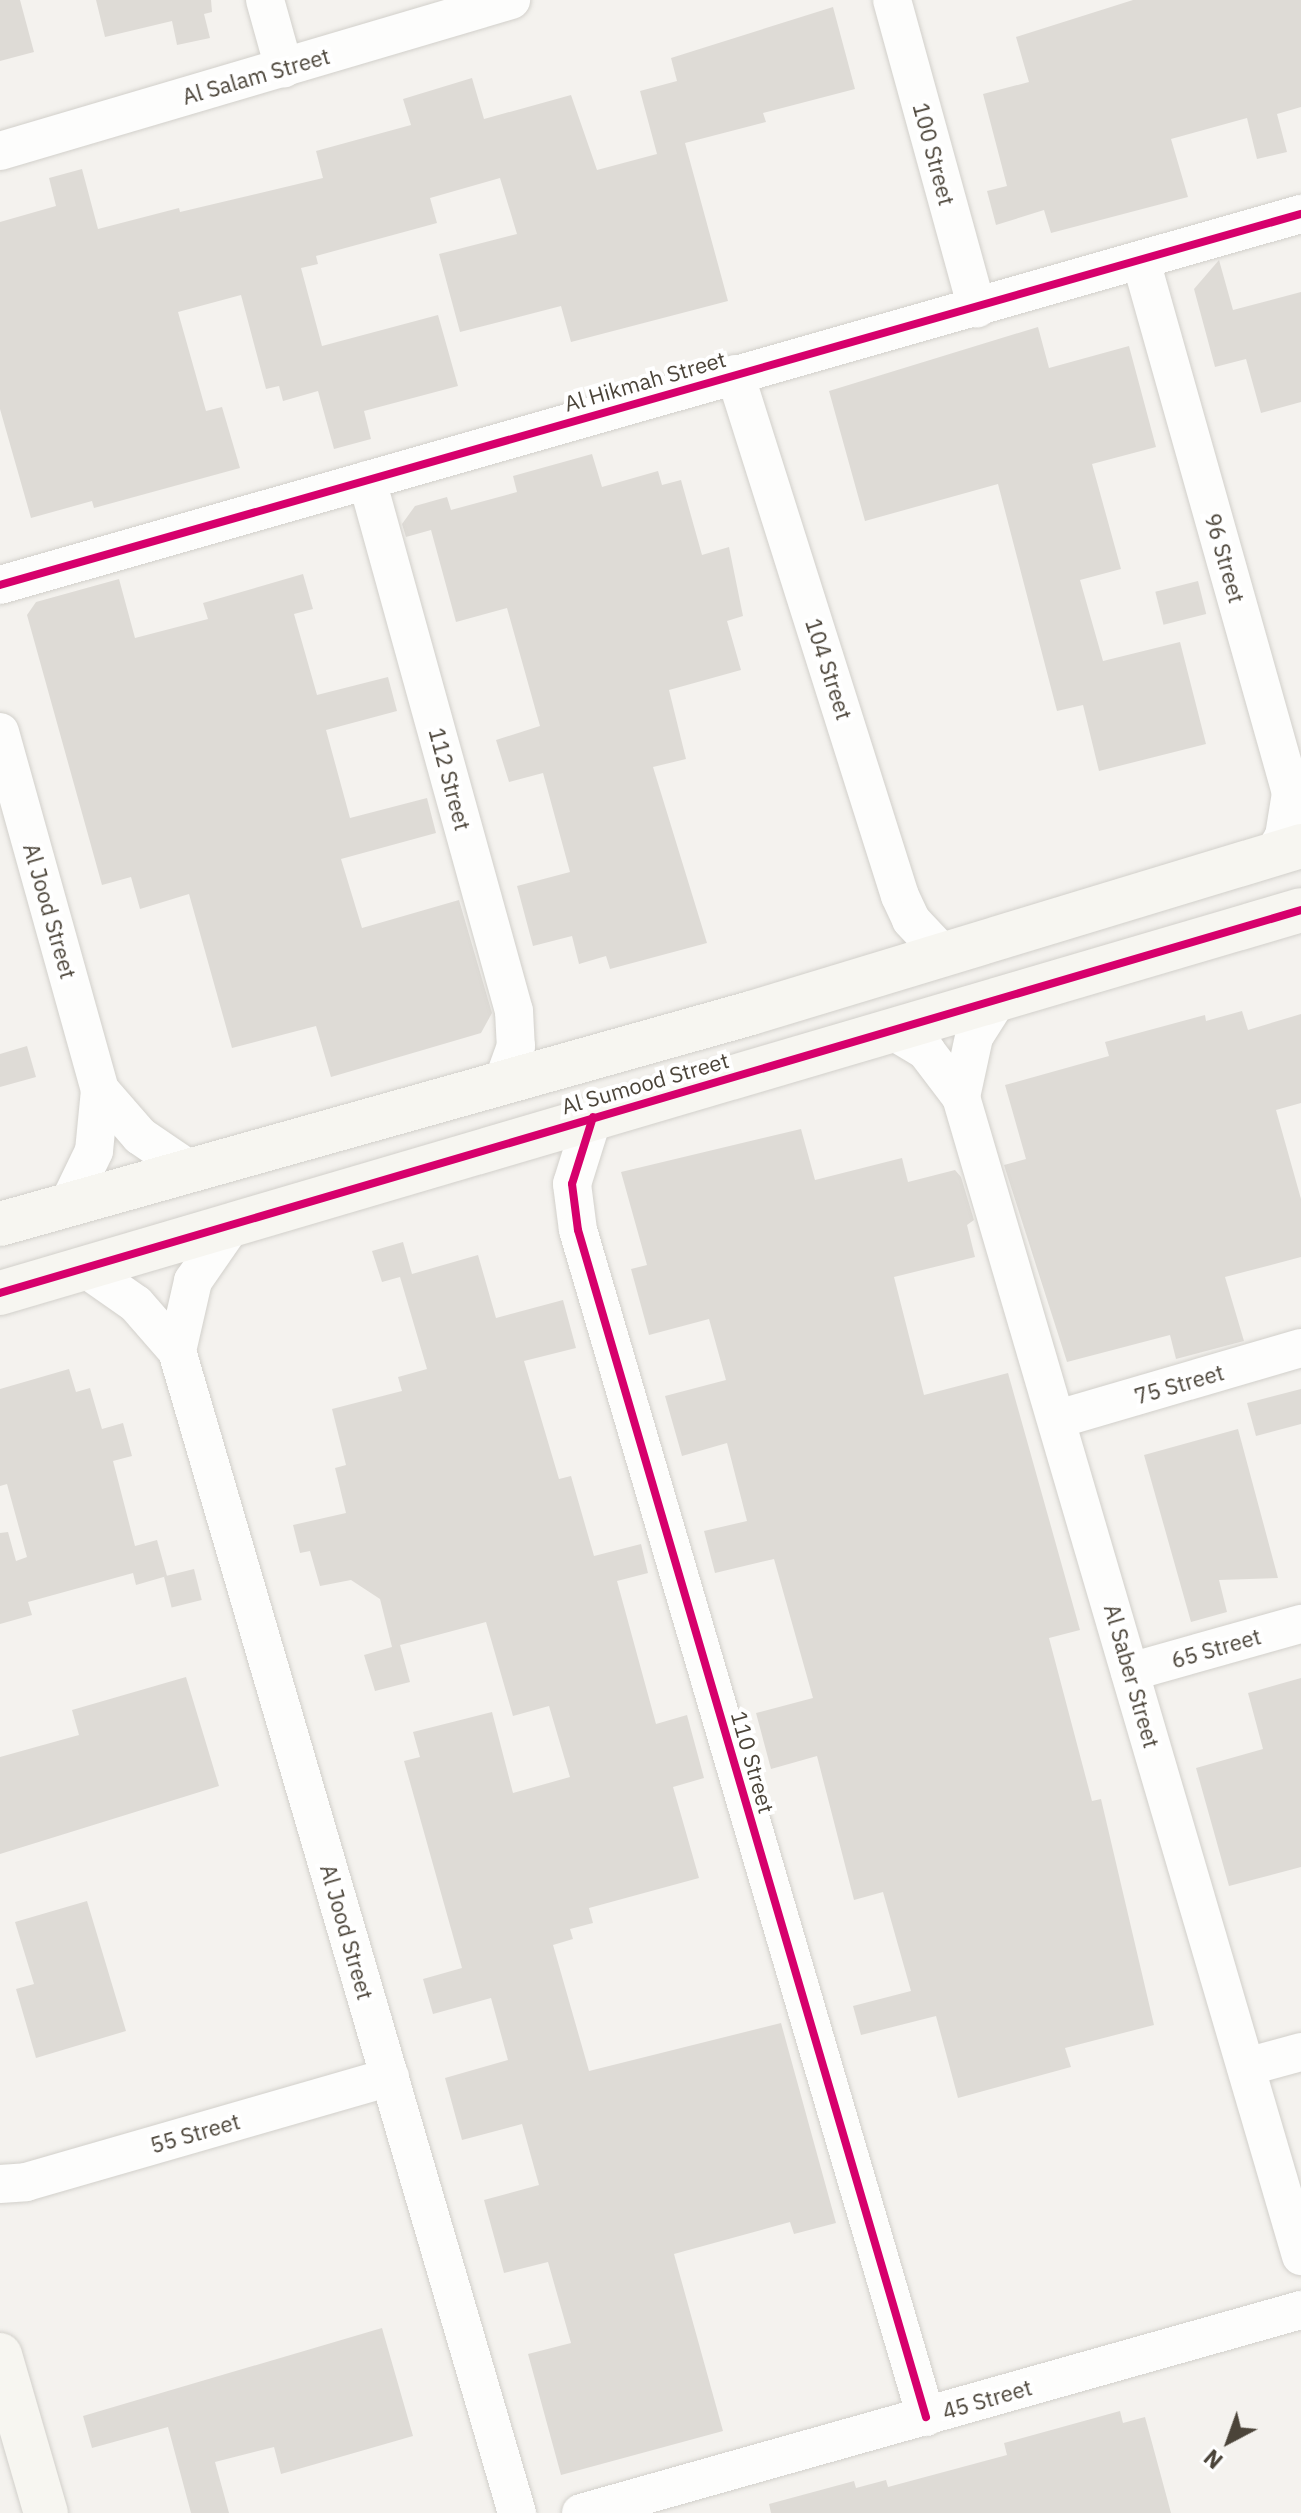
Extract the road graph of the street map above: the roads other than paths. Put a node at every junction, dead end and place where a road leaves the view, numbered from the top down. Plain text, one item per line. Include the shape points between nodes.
1 (265, 0) edge
2 (511, 0) edge
3 (892, 0) edge
4 (284, 68) junction
5 (0, 151) edge
6 (1301, 214) edge
7 (1141, 261) junction
8 (977, 309) junction
9 (735, 374) junction
10 (367, 480) junction
11 (0, 585) edge
12 (0, 732) edge
13 (1287, 850) edge
14 (1301, 910) edge
15 (942, 953) junction
16 (996, 1002) junction
17 (893, 1031) junction
18 (504, 1079) junction
19 (100, 1090) junction
20 (961, 1097) junction
21 (593, 1117) junction
22 (190, 1170) junction
23 (68, 1205) junction
24 (233, 1223) junction
25 (0, 1224) edge
26 (86, 1269) junction
27 (0, 1293) edge
28 (1301, 1348) edge
29 (177, 1351) junction
30 (1058, 1419) junction
31 (1301, 1624) edge
32 (1130, 1672) junction
33 (1301, 2052) edge
34 (1246, 2067) junction
35 (390, 2077) junction
36 (0, 2184) edge
37 (1301, 2256) edge
38 (1301, 2310) edge
39 (0, 2355) edge
40 (926, 2417) junction
41 (46, 2513) edge
42 (517, 2513) edge
43 (581, 2513) edge

1 - 4 street
2 - 4 street, Al Salam Street
3 - 8 street, 100 Street
4 - 5 street, Al Salam Street
6 - 7 street, Al Hikmah Street
7 - 8 street, Al Hikmah Street
7 - 13 street, 96 Street via 1291,793
8 - 9 street, Al Hikmah Street
9 - 10 street, Al Hikmah Street
9 - 15 street, 104 Street via 900,896 911,920
10 - 11 street, Al Hikmah Street
10 - 18 street, 112 Street via 514,1011 516,1046
12 - 19 street, Al Jood Street
13 - 15 street, Al Sumood Street
14 - 16 street, Al Sumood Street
15 - 18 street, Al Sumood Street
16 - 17 street, Al Sumood Street
16 - 20 street, Al Saber Street via 974,1037
17 - 20 street, Al Saber Street via 933,1058
17 - 21 street, Al Sumood Street
18 - 22 street, Al Sumood Street
19 - 22 street, Al Jood Street via 140,1136
19 - 23 street, Al Jood Street via 94,1151
20 - 30 street, Al Saber Street
21 - 24 street, Al Sumood Street
21 - 40 street, 110 Street via 572,1184 578,1230
22 - 23 street, Al Sumood Street
23 - 25 street, Al Sumood Street
24 - 26 street, Al Sumood Street
24 - 29 street, Al Jood Street via 193,1281
26 - 27 street, Al Sumood Street
26 - 29 street, Al Jood Street via 136,1304
28 - 30 street, 75 Street
29 - 35 street, Al Jood Street
30 - 32 street, Al Saber Street
31 - 32 street, 65 Street
32 - 34 street, Al Saber Street
33 - 34 street
34 - 37 street, Al Saber Street
35 - 36 street, 55 Street via 26,2182
35 - 42 street, Al Jood Street
38 - 40 street, 45 Street
39 - 41 street
40 - 43 street, 45 Street

